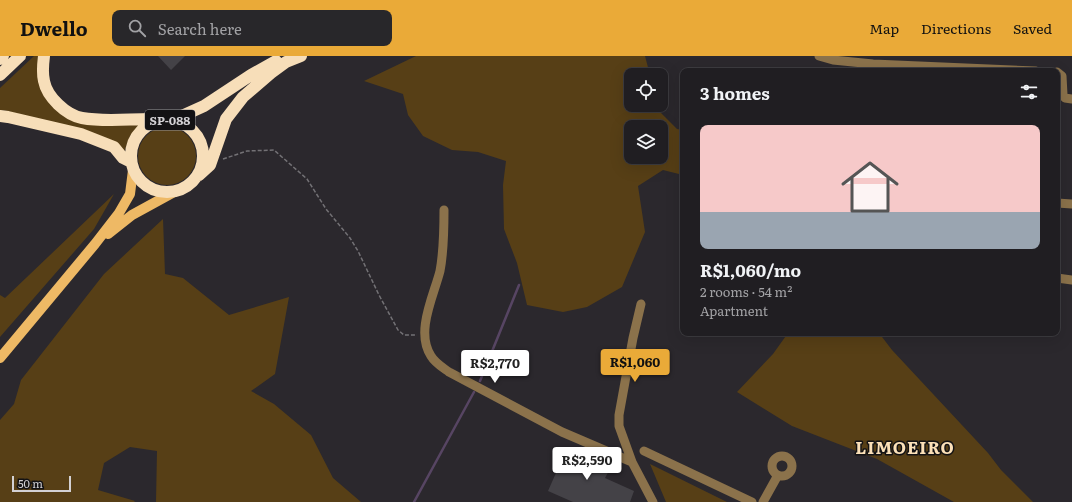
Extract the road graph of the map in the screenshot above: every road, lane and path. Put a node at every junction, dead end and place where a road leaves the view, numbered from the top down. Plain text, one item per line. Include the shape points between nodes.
1 (3, 56) edge
2 (20, 56) edge
3 (44, 56) edge
4 (287, 56) edge
5 (301, 56) edge
6 (819, 56) edge
7 (0, 59) edge
8 (966, 68) edge
9 (1060, 74) edge
10 (0, 75) edge
11 (1072, 99) edge
12 (0, 116) edge
13 (167, 121) junction
14 (210, 165) junction
15 (132, 166) junction
16 (194, 180) junction
17 (174, 192) junction
18 (1060, 203) edge
19 (1072, 204) edge
20 (444, 210) dead end
21 (95, 244) junction
22 (1060, 278) edge
23 (1072, 280) edge
24 (641, 304) dead end
25 (425, 335) junction
26 (0, 358) edge
27 (644, 451) dead end
28 (632, 462) junction
29 (778, 475) dead end
30 (653, 502) edge
31 (752, 502) edge
32 (763, 502) edge

1 - 7 highway
2 - 10 highway
3 - 13 highway via 44,81 57,103 68,113 87,119 150,118
4 - 13 highway, SP-088 via 204,106
5 - 14 highway, SP-088 via 286,62 253,87 232,110 226,118
6 - 8 street via 873,64
9 - 11 street via 1063,95
12 - 15 highway via 81,134 114,147
13 - 15 highway, SP-088 via 152,124 138,135 131,153
13 - 16 highway, SP-088 via 185,125 199,140 203,161
14 - 16 highway, SP-088
14 - 25 path via 255,149 274,150 284,157 307,180 326,209 350,238 398,330 404,335
15 - 17 highway via 138,179 145,186 154,190
15 - 21 main road, SP-088 via 130,194
16 - 17 highway, SP-088 via 185,188
17 - 21 main road, SP-088 via 132,215
18 - 19 street
20 - 25 street via 444,245
21 - 26 main road, SP-088
22 - 23 street
24 - 28 street via 619,415 619,426
25 - 28 street via 426,346 431,356 449,372 562,432
27 - 31 street
28 - 30 street
29 - 32 street

